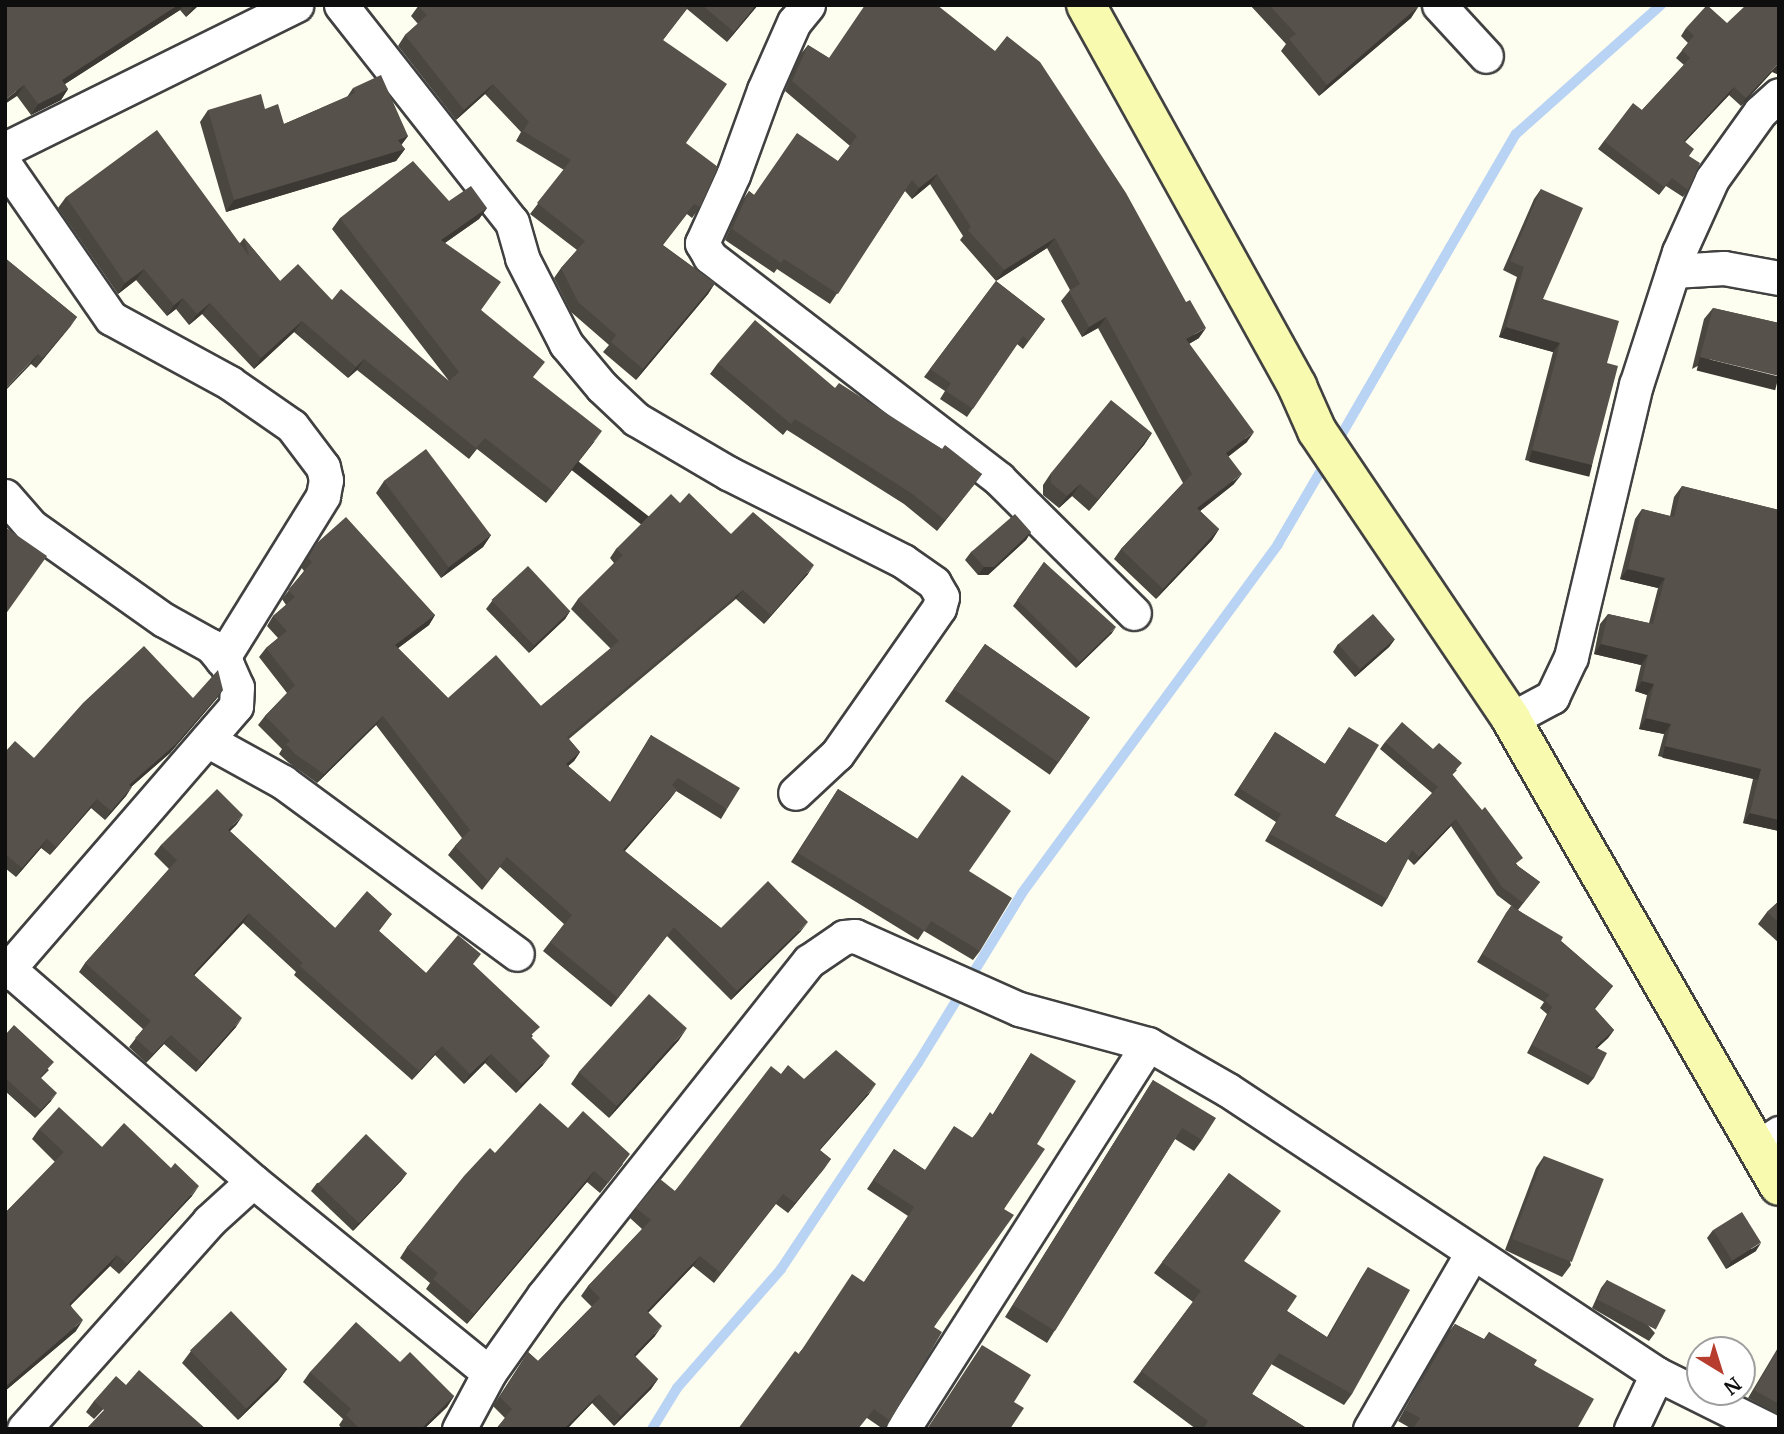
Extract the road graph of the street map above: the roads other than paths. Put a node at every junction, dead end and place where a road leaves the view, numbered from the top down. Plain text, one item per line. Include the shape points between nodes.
1 (296, 5) edge
2 (341, 5) edge
3 (808, 5) edge
4 (1086, 5) edge
5 (1439, 5) edge
6 (1486, 56) dead end
7 (1779, 95) edge
8 (5, 149) edge
9 (5, 165) edge
10 (1673, 271) junction
11 (1779, 278) edge
12 (5, 496) edge
13 (1134, 613) dead end
14 (222, 659) junction
15 (1511, 719) junction
16 (207, 740) junction
17 (795, 793) dead end
18 (517, 954) dead end
19 (7, 971) edge
20 (1147, 1044) junction
21 (1768, 1140) edge
22 (253, 1181) junction
23 (1779, 1186) edge
24 (1472, 1253) junction
25 (489, 1373) junction
26 (1657, 1374) junction
27 (24, 1429) edge
28 (459, 1429) edge
29 (903, 1429) edge
30 (1370, 1429) edge
31 (1631, 1429) edge
32 (1768, 1429) edge

1 - 8 street
2 - 17 street via 512,222 522,258 566,344 603,387 648,426 728,473 903,561 934,583 942,597 939,608 838,754
3 - 13 street via 794,22 769,78 702,243 710,257 999,479
4 - 15 street via 1297,386 1317,431
5 - 6 street
7 - 10 street via 1760,111 1712,179
9 - 14 street via 111,318 230,383 282,419 323,467 327,480 323,496
10 - 11 street via 1724,268
10 - 15 street via 1636,385 1571,657 1552,697
12 - 14 street via 31,526 164,620 211,646
14 - 16 street via 237,687 236,706
15 - 21 street
16 - 18 street via 282,782
16 - 19 street
19 - 22 street
20 - 24 street via 1228,1090
20 - 25 street via 1019,1009 855,936 844,937 808,961 544,1295
20 - 29 street
21 - 23 street
22 - 25 street
22 - 27 street via 209,1221
24 - 26 street
24 - 30 street
25 - 28 street
26 - 31 street
26 - 32 street

